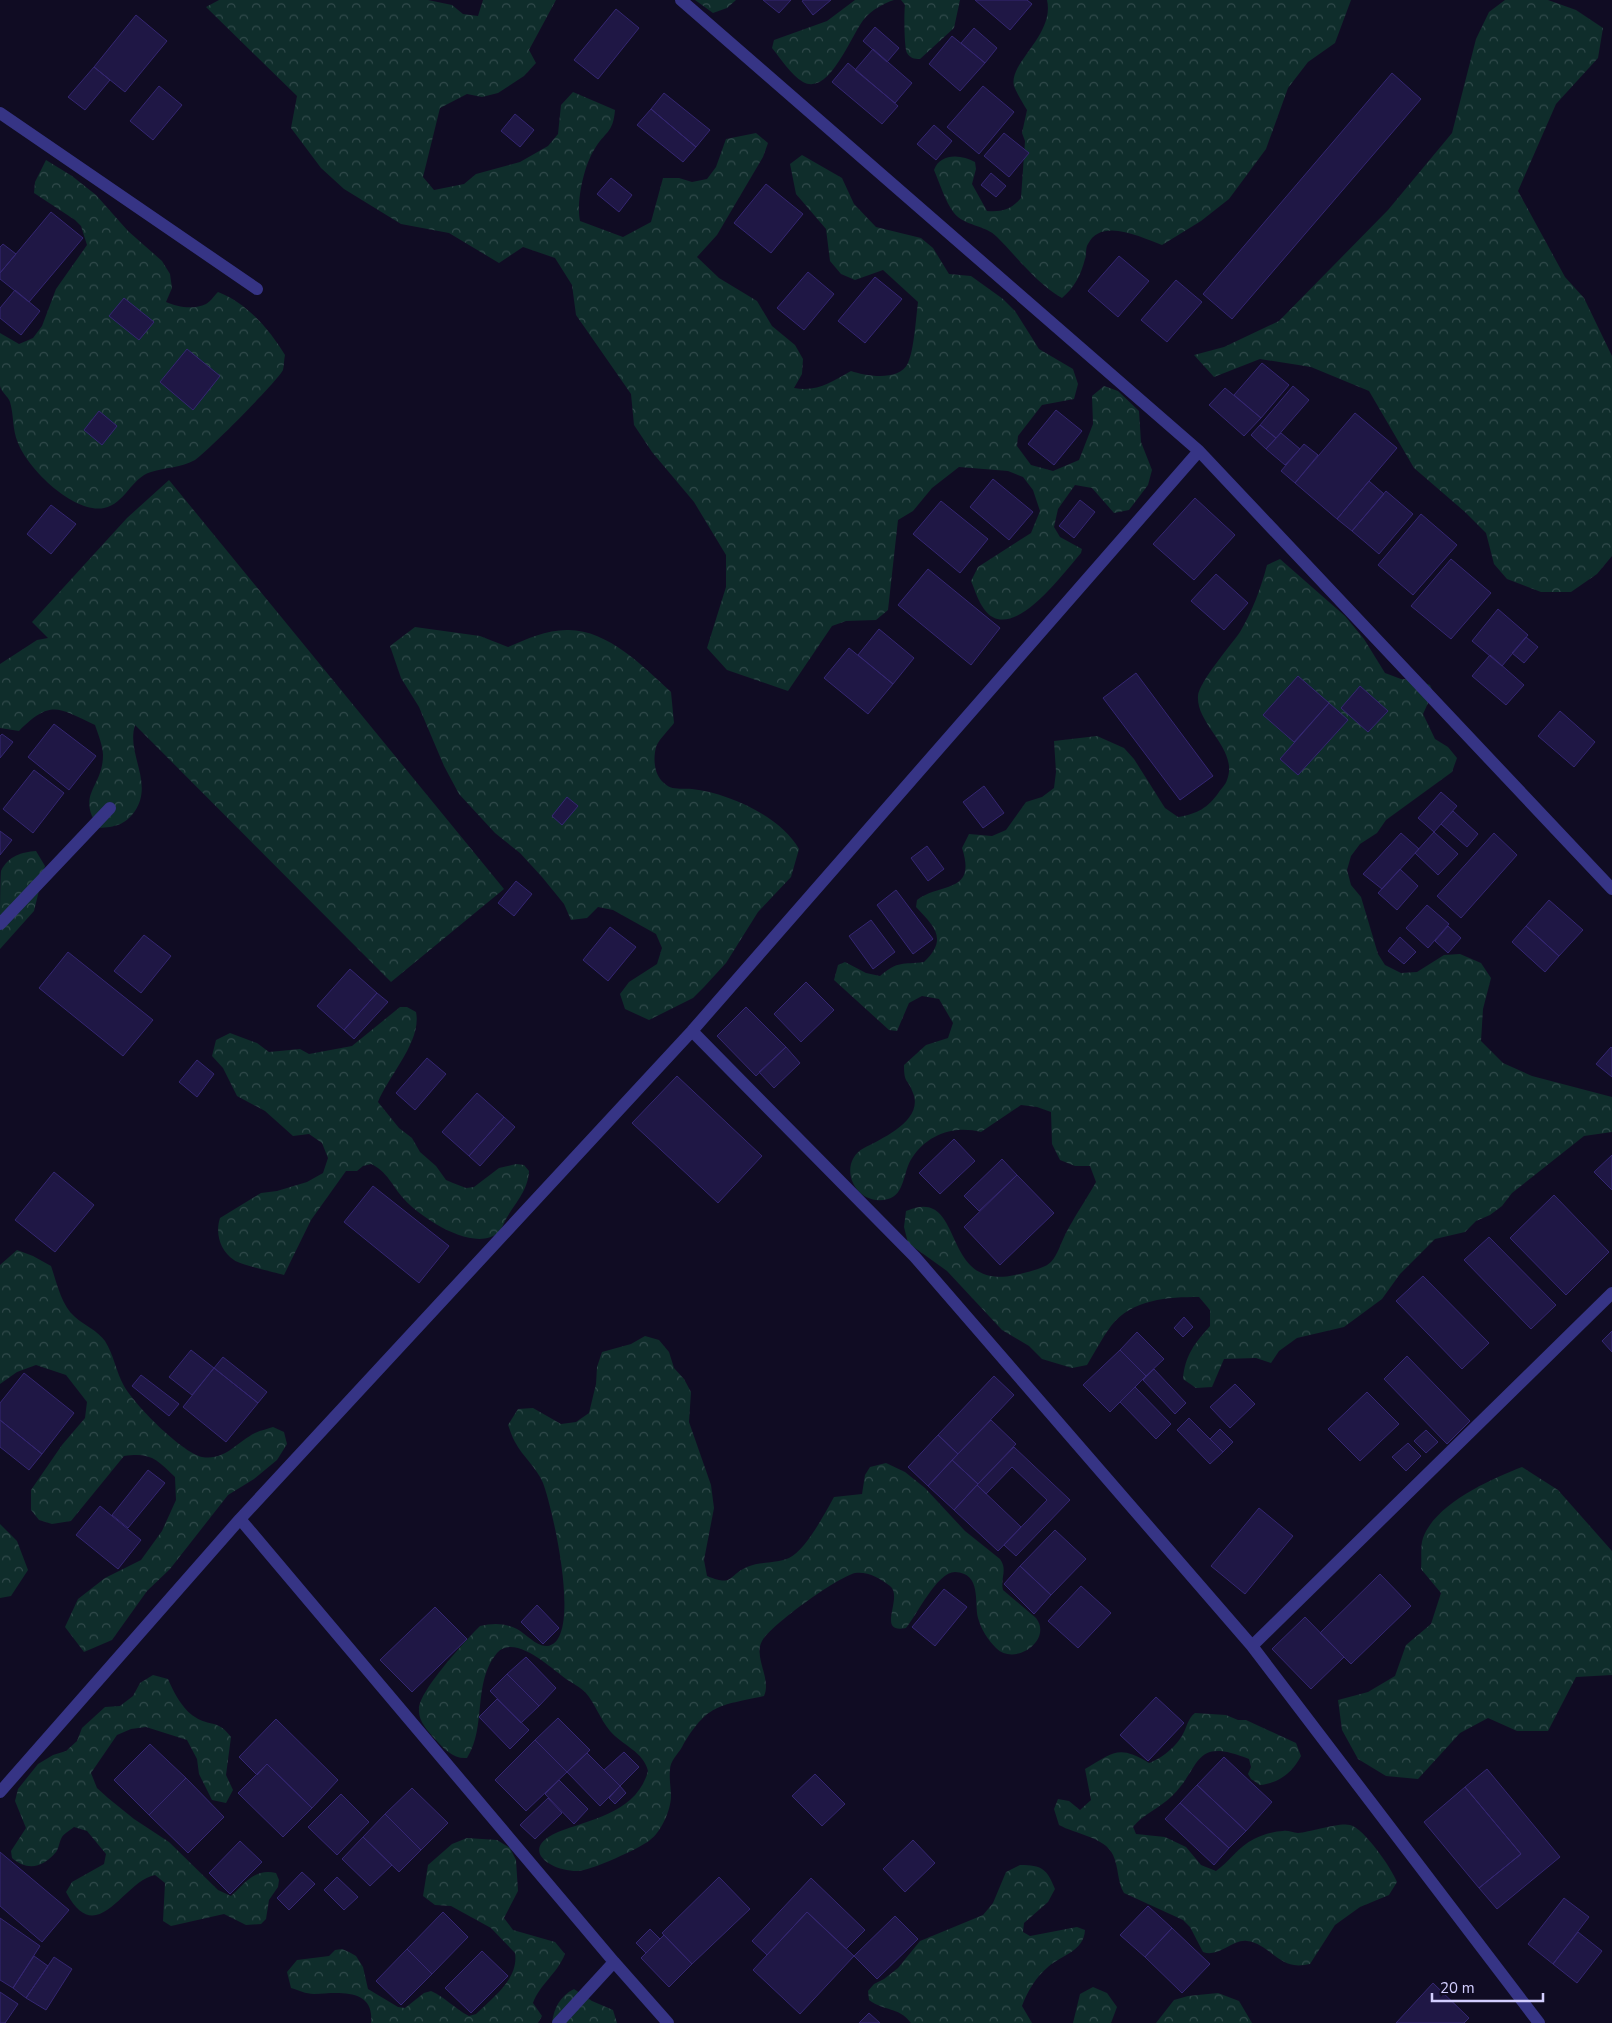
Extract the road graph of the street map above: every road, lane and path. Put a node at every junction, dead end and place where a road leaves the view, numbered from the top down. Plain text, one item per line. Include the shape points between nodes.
1 (681, 0) edge
2 (0, 113) edge
3 (257, 289) dead end
4 (1198, 451) junction
5 (110, 808) dead end
6 (1612, 889) edge
7 (0, 924) edge
8 (692, 1031) junction
9 (1612, 1293) edge
10 (240, 1519) junction
11 (1252, 1646) junction
12 (0, 1792) edge
13 (614, 1962) junction
14 (558, 2023) edge
15 (668, 2023) edge
16 (1538, 2023) edge

1 - 4 street
2 - 3 street
4 - 6 street
4 - 8 street
5 - 7 street
8 - 10 street
8 - 11 street via 915,1258
9 - 11 street
10 - 12 street
10 - 13 street
11 - 16 street
13 - 14 street
13 - 15 street

